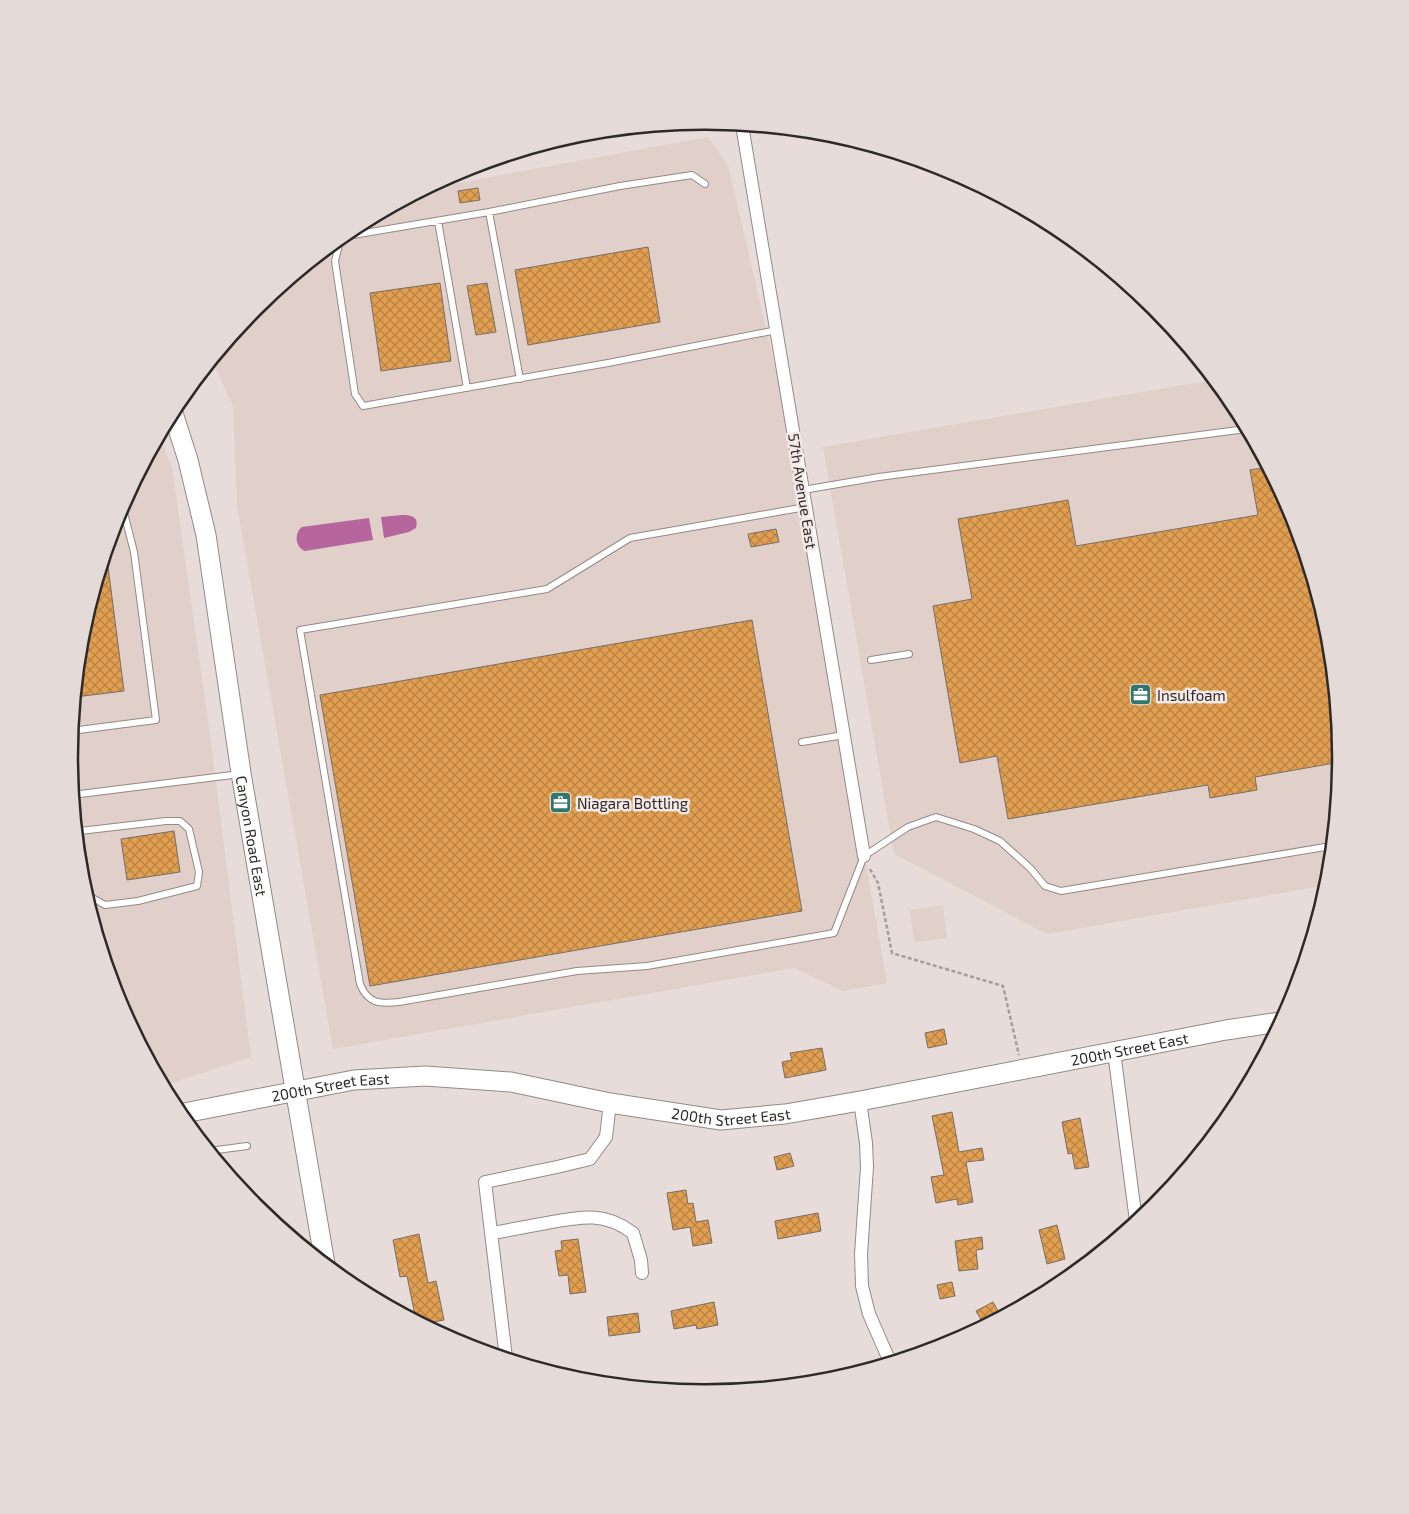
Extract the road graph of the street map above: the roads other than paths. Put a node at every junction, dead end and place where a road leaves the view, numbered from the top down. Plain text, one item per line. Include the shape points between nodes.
1 (743, 131) edge
2 (705, 184) dead end
3 (489, 212) junction
4 (438, 221) junction
5 (359, 234) edge
6 (339, 249) edge
7 (777, 330) junction
8 (520, 379) junction
9 (467, 388) junction
10 (176, 421) edge
11 (1239, 430) edge
12 (803, 490) junction
13 (806, 507) junction
14 (125, 517) edge
15 (908, 654) dead end
16 (871, 660) dead end
17 (79, 730) edge
18 (844, 734) junction
19 (802, 742) dead end
20 (241, 773) junction
21 (79, 794) edge
22 (82, 831) edge
23 (1325, 847) edge
24 (864, 856) junction
25 (95, 899) edge
26 (1272, 1023) edge
27 (1114, 1052) junction
28 (295, 1090) junction
29 (860, 1101) junction
30 (610, 1103) junction
31 (188, 1112) edge
32 (246, 1146) dead end
33 (216, 1150) edge
34 (1135, 1212) edge
35 (492, 1233) junction
36 (323, 1254) edge
37 (642, 1273) dead end
38 (505, 1352) edge
39 (888, 1357) edge

1 - 7 street, 57th Avenue East
2 - 3 lane via 692,175 682,176
3 - 4 lane
3 - 8 lane
4 - 5 lane
4 - 9 lane
6 - 9 lane via 335,261 355,394 363,406
7 - 8 lane
7 - 12 street, 57th Avenue East
8 - 9 lane
10 - 20 street, Canyon Road East via 206,535
11 - 12 lane via 879,477
12 - 13 street, 57th Avenue East
13 - 18 street, 57th Avenue East
13 - 24 lane via 630,538 547,589 300,630 360,984 363,992 378,1003 399,1002 577,971 647,966 834,933
14 - 17 lane via 134,552 156,720
15 - 16 lane
18 - 19 lane
18 - 24 street, 57th Avenue East
20 - 21 lane
20 - 28 street, Canyon Road East
22 - 25 lane via 180,821 189,829 199,872 197,886 138,901 105,905
23 - 24 lane via 1061,891 1045,886 1000,841 936,817 908,827
26 - 27 street, 200th Street East
27 - 29 street, 200th Street East
27 - 34 street
28 - 30 street, 200th Street East via 354,1080 425,1076 511,1082
28 - 31 street, 200th Street East
28 - 36 street, Canyon Road East
29 - 30 street, 200th Street East via 785,1114 721,1120
29 - 39 street via 867,1167 862,1286 869,1314
30 - 35 street via 606,1138 590,1159 485,1182
32 - 33 lane
35 - 37 street via 583,1216 604,1218 633,1233
35 - 38 street

